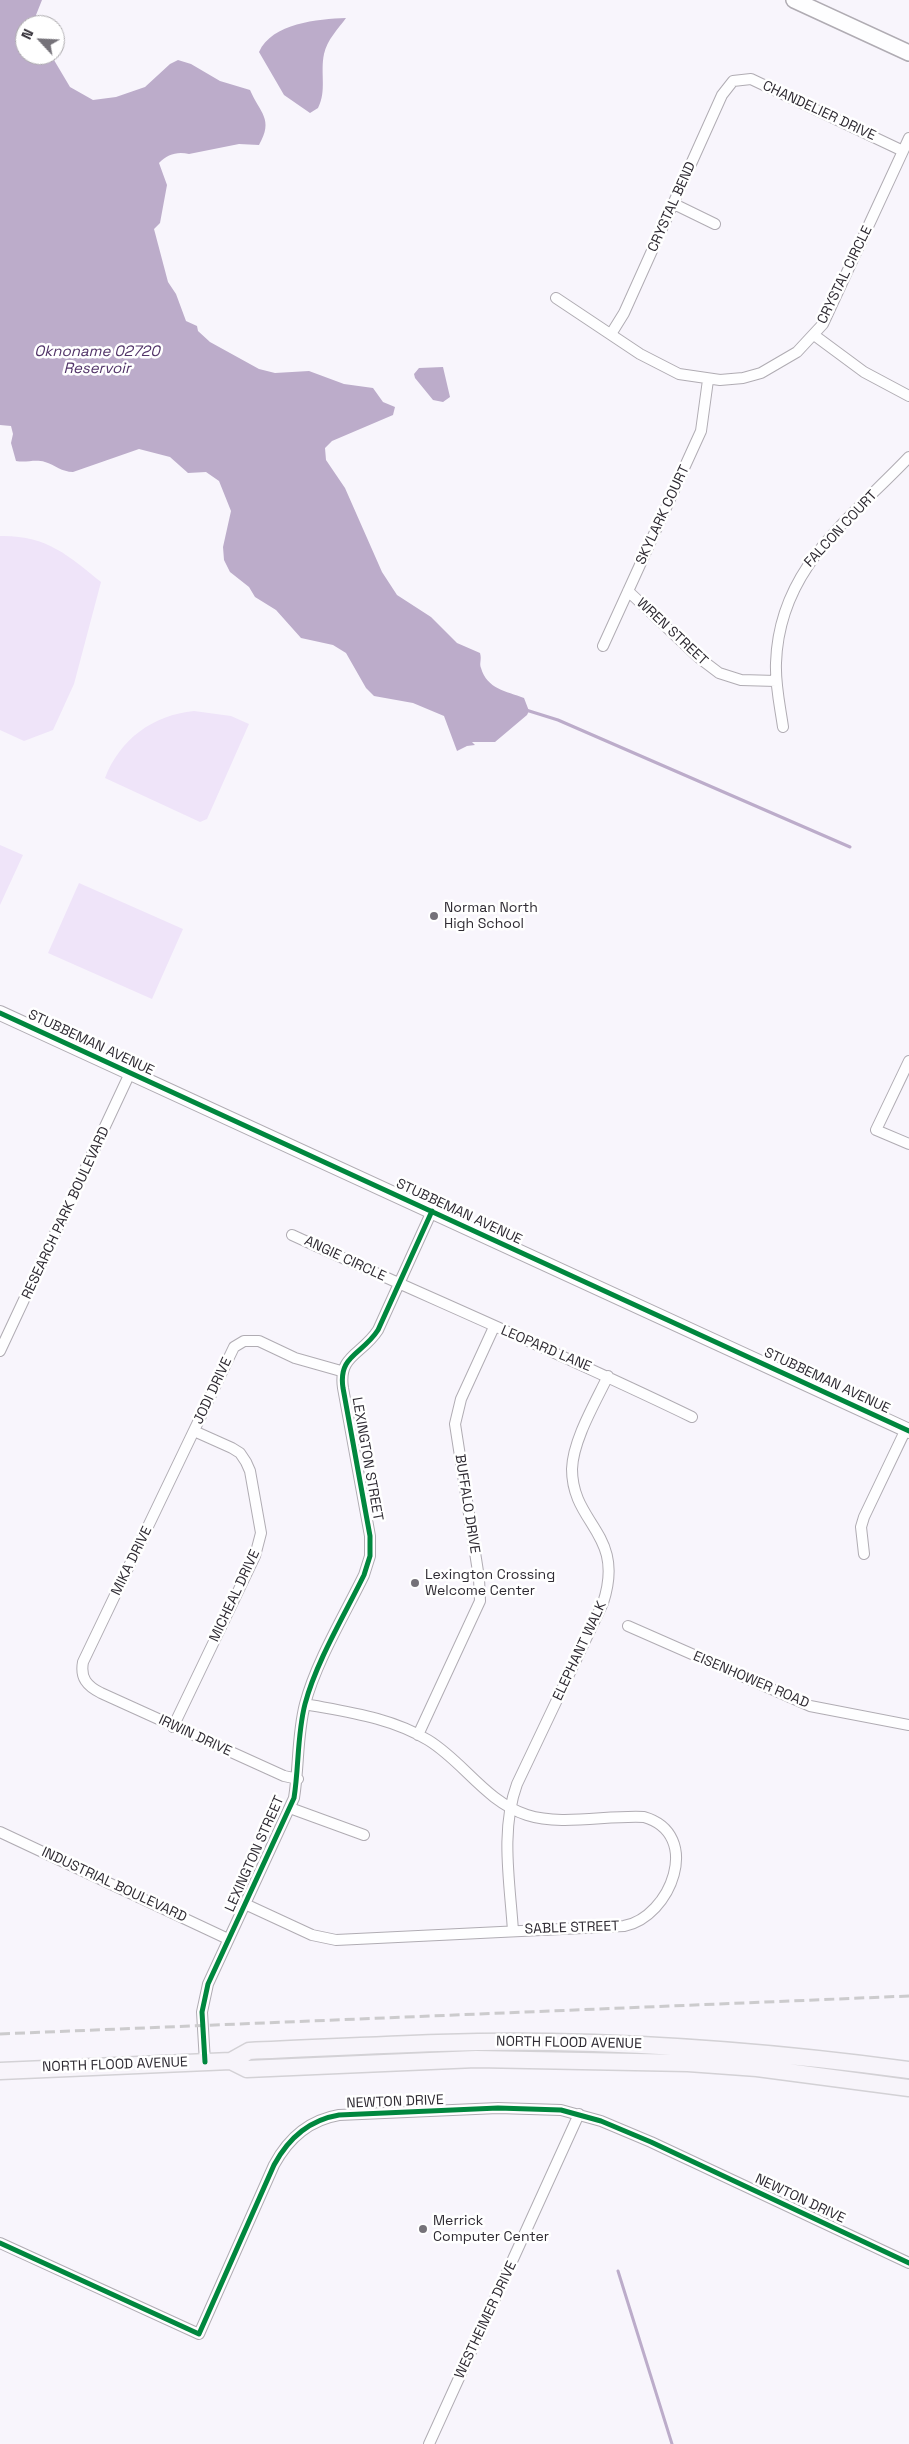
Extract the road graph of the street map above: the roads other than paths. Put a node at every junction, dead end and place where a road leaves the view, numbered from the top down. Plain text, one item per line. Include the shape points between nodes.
1 (794, 0) edge
2 (909, 53) edge
3 (733, 81) joint
4 (909, 138) edge
5 (903, 151) junction
6 (674, 204) junction
7 (715, 224) dead end
8 (556, 298) dead end
9 (611, 334) junction
10 (814, 335) junction
11 (708, 380) junction
12 (909, 396) edge
13 (909, 457) edge
14 (628, 591) junction
15 (603, 646) dead end
16 (776, 681) junction
17 (783, 727) dead end
18 (0, 1013) edge
19 (909, 1061) edge
20 (130, 1073) junction
21 (909, 1144) edge
22 (432, 1212) junction
23 (292, 1235) dead end
24 (399, 1284) junction
25 (494, 1327) junction
26 (0, 1351) edge
27 (342, 1371) junction
28 (608, 1376) junction
29 (692, 1417) dead end
30 (907, 1430) edge
31 (194, 1431) junction
32 (864, 1554) dead end
33 (628, 1626) dead end
34 (93, 1689) joint
35 (305, 1704) junction
36 (909, 1725) edge
37 (173, 1727) junction
38 (418, 1735) junction
39 (298, 1779) junction
40 (509, 1807) junction
41 (290, 1808) junction
42 (0, 1832) edge
43 (364, 1835) dead end
44 (245, 1904) junction
45 (512, 1931) junction
46 (228, 1939) junction
47 (231, 2061) junction
48 (205, 2062) junction
49 (0, 2070) edge
50 (909, 2070) edge
51 (909, 2088) edge
52 (579, 2114) junction
53 (0, 2243) edge
54 (909, 2263) edge
55 (429, 2444) edge

1 - 2 main road
3 - 5 street, CHANDELIER DRIVE via 751,80
3 - 6 street, CRYSTAL BEND via 722,95
4 - 5 street, CRYSTAL CIRCLE
5 - 10 street, CRYSTAL CIRCLE via 828,314
6 - 7 street
6 - 9 street, CRYSTAL BEND via 624,313
8 - 9 street, CRYSTAL CIRCLE
9 - 11 street, CRYSTAL CIRCLE via 662,367
10 - 11 street, CRYSTAL CIRCLE via 788,358 761,373 743,378
10 - 12 street via 864,372
11 - 14 street, SKYLARK COURT via 701,431
13 - 16 street, FALCON COURT via 815,554 795,584 783,612 776,645
14 - 15 street, SKYLARK COURT
14 - 16 street, WREN STREET via 719,673 742,680
16 - 17 street, FALCON COURT
18 - 20 street, STUBBEMAN AVENUE
19 - 21 street via 876,1130
20 - 22 street, STUBBEMAN AVENUE
20 - 26 street, RESEARCH PARK BOULEVARD
22 - 24 street
22 - 30 street, STUBBEMAN AVENUE
23 - 24 street, ANGIE CIRCLE
24 - 25 street, LEOPARD LANE
24 - 27 street via 372,1340 348,1361
25 - 28 street, LEOPARD LANE
25 - 38 street, BUFFALO DRIVE via 461,1399 455,1424 480,1578 480,1601
27 - 31 street, JODI DRIVE via 302,1360 259,1341 244,1341 230,1353
27 - 35 street, LEXINGTON STREET via 342,1388 370,1536 370,1556
28 - 29 street, LEOPARD LANE
28 - 40 street, ELEPHANT WALK via 578,1443 572,1470 578,1495 607,1550 610,1581 603,1603
30 - 32 street via 864,1517 861,1527
31 - 34 street, MIKA DRIVE via 83,1662 82,1678
31 - 37 street, MICHEAL DRIVE via 232,1448 244,1458 250,1471 261,1540
33 - 36 street, EISENHOWER ROAD via 810,1706
34 - 37 street, IRWIN DRIVE
35 - 38 street, SABLE STREET via 358,1713
35 - 39 street, LEXINGTON STREET via 299,1735
37 - 39 street, IRWIN DRIVE via 284,1776
38 - 40 street, SABLE STREET via 444,1752 485,1791
39 - 41 street, LEXINGTON STREET
40 - 45 street, ELEPHANT WALK
40 - 45 street, SABLE STREET via 540,1818 629,1816 651,1819 670,1834 676,1861 660,1904 641,1922 624,1926
41 - 43 street
41 - 44 street, LEXINGTON STREET
42 - 46 street, INDUSTRIAL BOULEVARD
44 - 45 street, SABLE STREET via 312,1935 336,1940
44 - 46 street, LEXINGTON STREET
46 - 48 street, LEXINGTON STREET via 205,1994 202,2012
47 - 48 main road, NORTH FLOOD AVENUE
47 - 50 main road, NORTH FLOOD AVENUE via 249,2051 466,2042 551,2042 690,2047
47 - 51 main road, NORTH FLOOD AVENUE via 247,2069 476,2058 688,2063 757,2068
48 - 49 main road, NORTH FLOOD AVENUE
52 - 53 street, NEWTON DRIVE via 544,2108 498,2108 339,2116 308,2126 286,2146 274,2165 199,2334
52 - 54 street, NEWTON DRIVE via 654,2144
52 - 55 street, WESTHEIMER DRIVE

